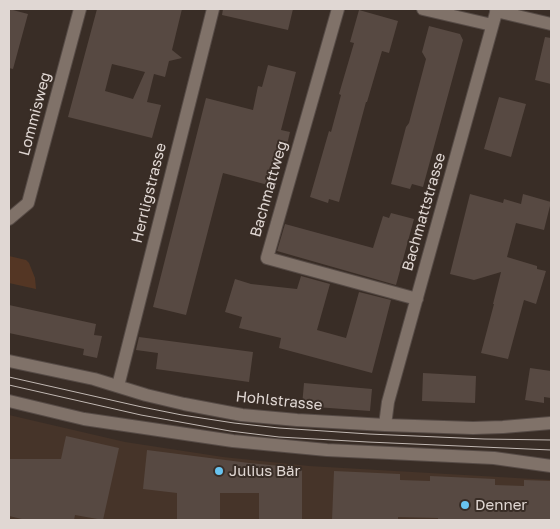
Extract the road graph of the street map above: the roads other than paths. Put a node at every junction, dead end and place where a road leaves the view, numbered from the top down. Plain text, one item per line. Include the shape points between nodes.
1 (80, 9) edge
2 (213, 9) edge
3 (338, 9) edge
4 (423, 9) edge
5 (497, 10) edge
6 (551, 24) edge
7 (492, 25) junction
8 (9, 219) edge
9 (417, 299) junction
10 (9, 361) edge
11 (118, 386) junction
12 (9, 401) edge
13 (551, 423) edge
14 (385, 425) junction
15 (551, 466) edge

1 - 8 street, Lommisweg via 28,203
2 - 11 street, Herrligstrasse
3 - 9 street, Bachmattweg via 267,258
4 - 7 street
5 - 6 street
5 - 7 street, Bachmattstrasse
7 - 9 street, Bachmattstrasse
9 - 14 street, Bachmattstrasse via 388,402
10 - 11 street, Hohlstrasse
11 - 14 street, Hohlstrasse via 242,415
12 - 15 street via 84,419 233,441 327,450 494,458
13 - 14 street, Hohlstrasse via 473,428

